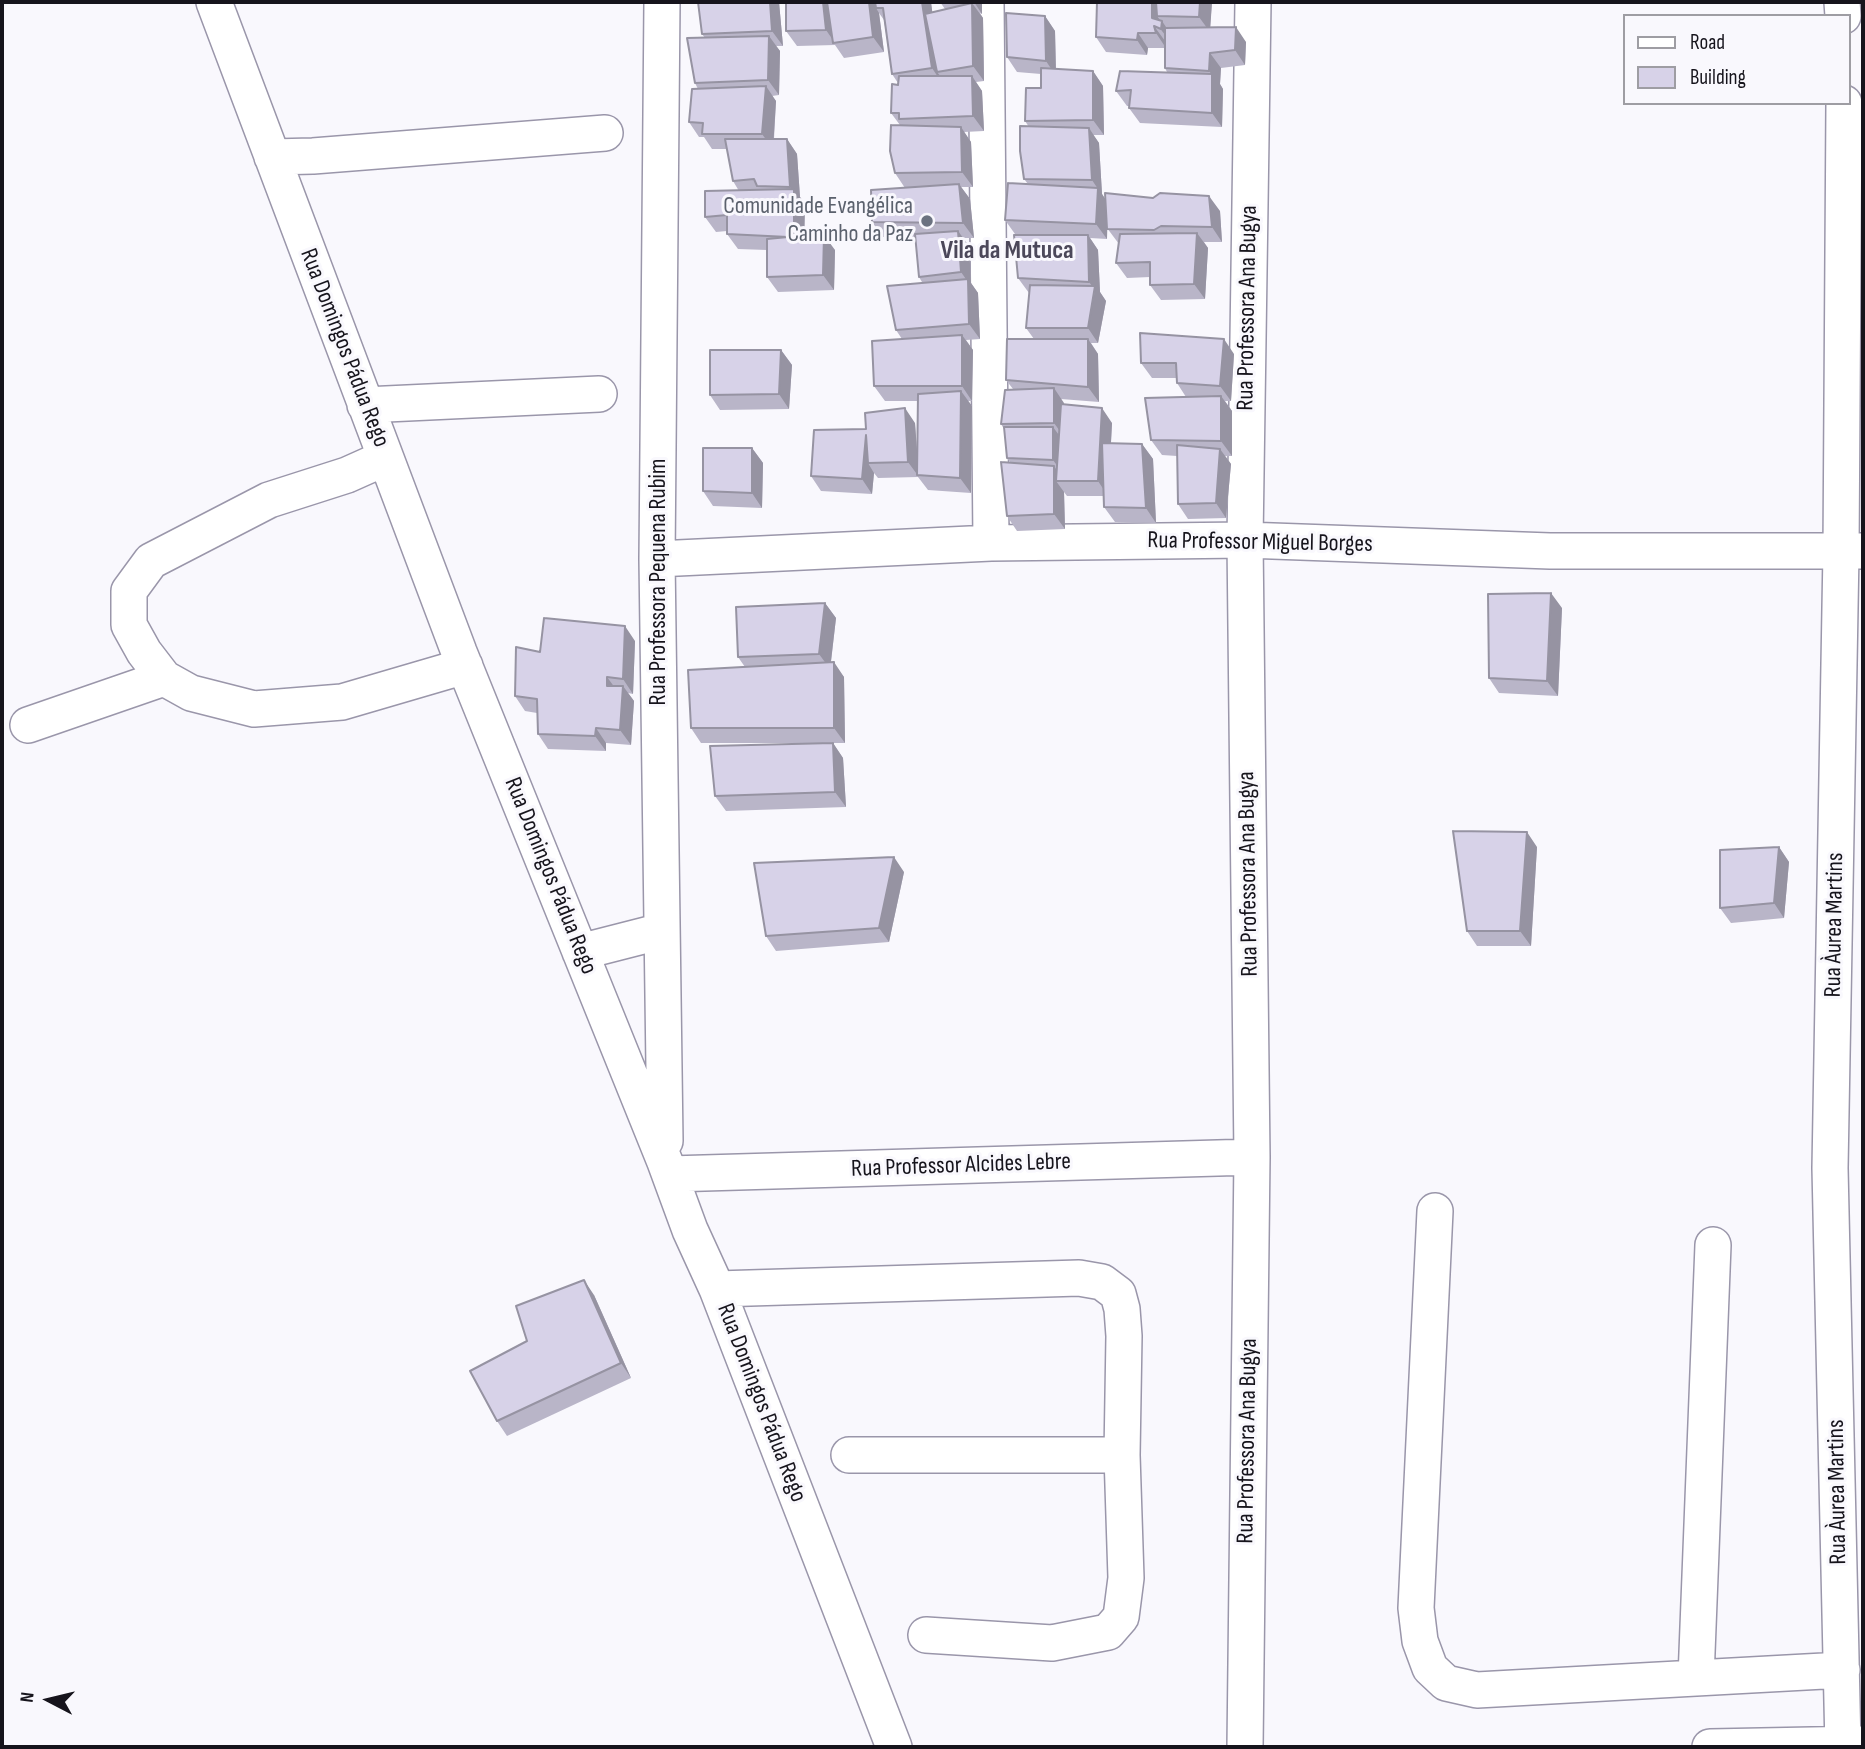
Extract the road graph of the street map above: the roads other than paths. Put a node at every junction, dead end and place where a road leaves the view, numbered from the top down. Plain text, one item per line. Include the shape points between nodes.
1 (214, 2) edge
2 (662, 2) edge
3 (986, 2) edge
4 (1253, 2) edge
5 (1851, 123) edge
6 (605, 133) dead end
7 (272, 157) junction
8 (1853, 387) edge
9 (599, 394) dead end
10 (365, 405) junction
11 (385, 458) junction
12 (1245, 540) junction
13 (991, 543) junction
14 (1852, 552) edge
15 (657, 559) junction
16 (465, 666) junction
17 (164, 678) junction
18 (28, 725) dead end
19 (662, 932) junction
20 (580, 952) junction
21 (1252, 1157) junction
22 (668, 1168) junction
23 (1435, 1211) dead end
24 (1713, 1245) dead end
25 (717, 1289) junction
26 (849, 1455) dead end
27 (1122, 1455) junction
28 (926, 1635) dead end
29 (1842, 1670) junction
30 (1696, 1678) junction
31 (1850, 1745) edge
32 (894, 1747) edge
33 (1245, 1747) edge
34 (1710, 1747) edge

1 - 7 street, Rua Domingos Pádua Rego
2 - 15 street, Rua Professora Pequena Rubim
3 - 13 street
4 - 12 street, Rua Professora Ana Bugya
5 - 8 street, Rua Àurea Martins
6 - 7 street
7 - 10 street, Rua Domingos Pádua Rego
8 - 14 street, Rua Àurea Martins
9 - 10 street
10 - 11 street, Rua Domingos Pádua Rego
11 - 16 street, Rua Domingos Pádua Rego
11 - 17 street via 269,500 151,561 129,592 129,625
12 - 13 street, Rua Professor Miguel Borges
12 - 14 street, Rua Professor Miguel Borges via 1550,551
12 - 21 street, Rua Professora Ana Bugya
13 - 15 street, Rua Professor Miguel Borges
14 - 29 street, Rua Àurea Martins via 1830,1168
15 - 19 street, Rua Professora Pequena Rubim
16 - 17 street via 342,702 254,709 191,694
16 - 20 street, Rua Domingos Pádua Rego
17 - 18 street
19 - 20 street
19 - 22 street, Rua Professora Pequena Rubim
20 - 22 street, Rua Domingos Pádua Rego
21 - 22 street, Rua Professor Alcides Lebre
21 - 33 street, Rua Professora Ana Bugya
22 - 25 street, Rua Domingos Pádua Rego
23 - 30 street via 1416,1608 1420,1641 1430,1668 1446,1683 1477,1690
24 - 30 street
25 - 27 street via 1079,1278 1102,1282 1118,1294 1122,1309
25 - 32 street, Rua Domingos Pádua Rego
26 - 27 street
27 - 28 street via 1126,1578 1121,1617 1108,1632 1052,1643
29 - 30 street
29 - 31 street, Rua Àurea Martins
31 - 34 street

